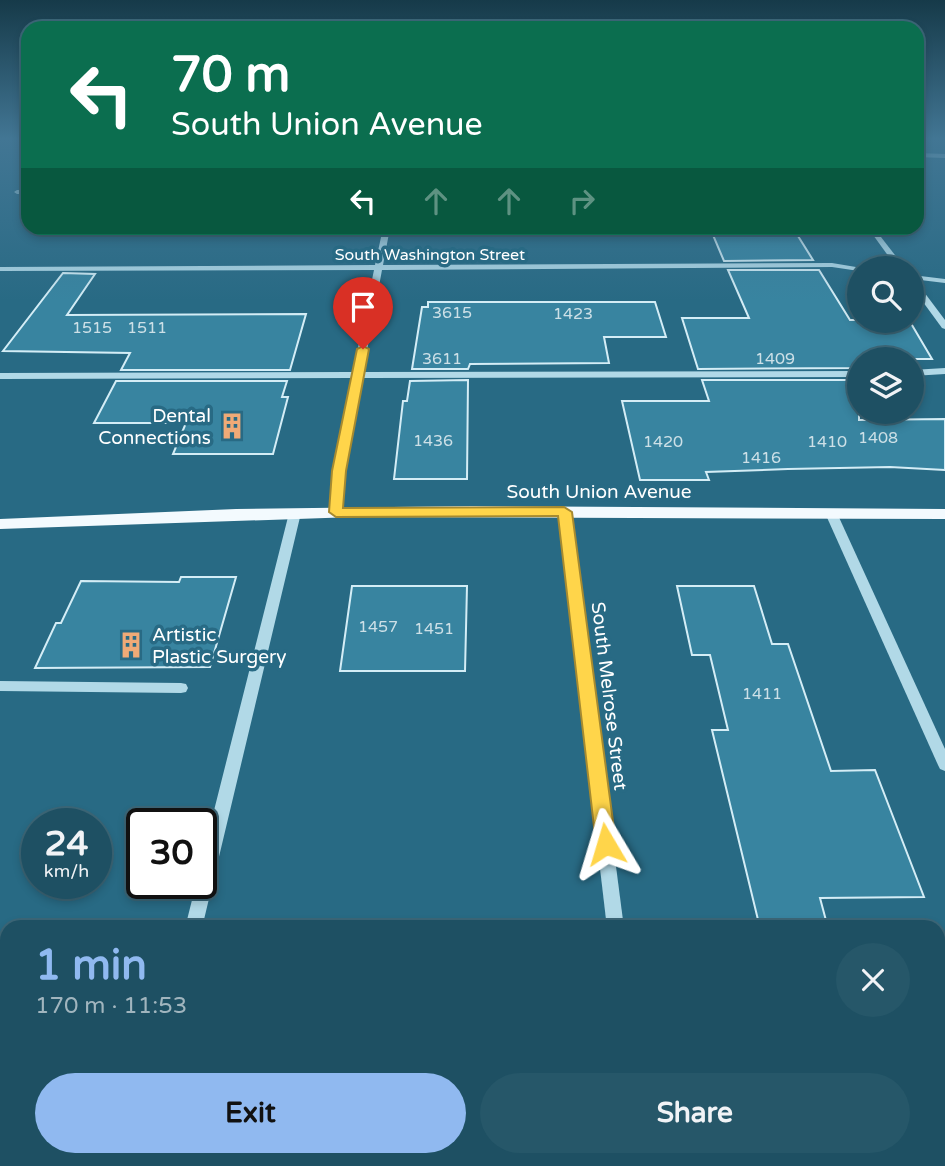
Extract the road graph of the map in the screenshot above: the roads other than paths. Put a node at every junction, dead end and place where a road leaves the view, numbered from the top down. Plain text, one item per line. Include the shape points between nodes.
1 (385, 235) edge
2 (876, 235) edge
3 (892, 256) edge
4 (847, 267) edge
5 (378, 269) junction
6 (0, 270) edge
7 (924, 280) edge
8 (945, 281) edge
9 (924, 296) edge
10 (945, 326) edge
11 (945, 371) edge
12 (924, 372) edge
13 (847, 374) edge
14 (0, 376) edge
15 (358, 376) junction
16 (336, 512) junction
17 (564, 512) junction
18 (295, 513) junction
19 (831, 513) junction
20 (945, 514) edge
21 (0, 525) edge
22 (0, 686) edge
23 (181, 688) dead end
24 (945, 765) edge
25 (194, 920) edge
26 (616, 920) edge

1 - 5 street
2 - 3 street
4 - 5 street, South Washington Street
5 - 6 street, South Washington Street
5 - 15 street
7 - 8 street
9 - 10 street
11 - 12 street
13 - 15 street
14 - 15 street
15 - 16 street via 339,471
16 - 17 main road, South Union Avenue
16 - 18 main road, South Union Avenue
17 - 19 main road, South Union Avenue
17 - 26 street, South Melrose Street
18 - 21 main road, South Union Avenue via 169,514
18 - 25 street
19 - 20 main road, South Union Avenue
19 - 24 street
22 - 23 street

